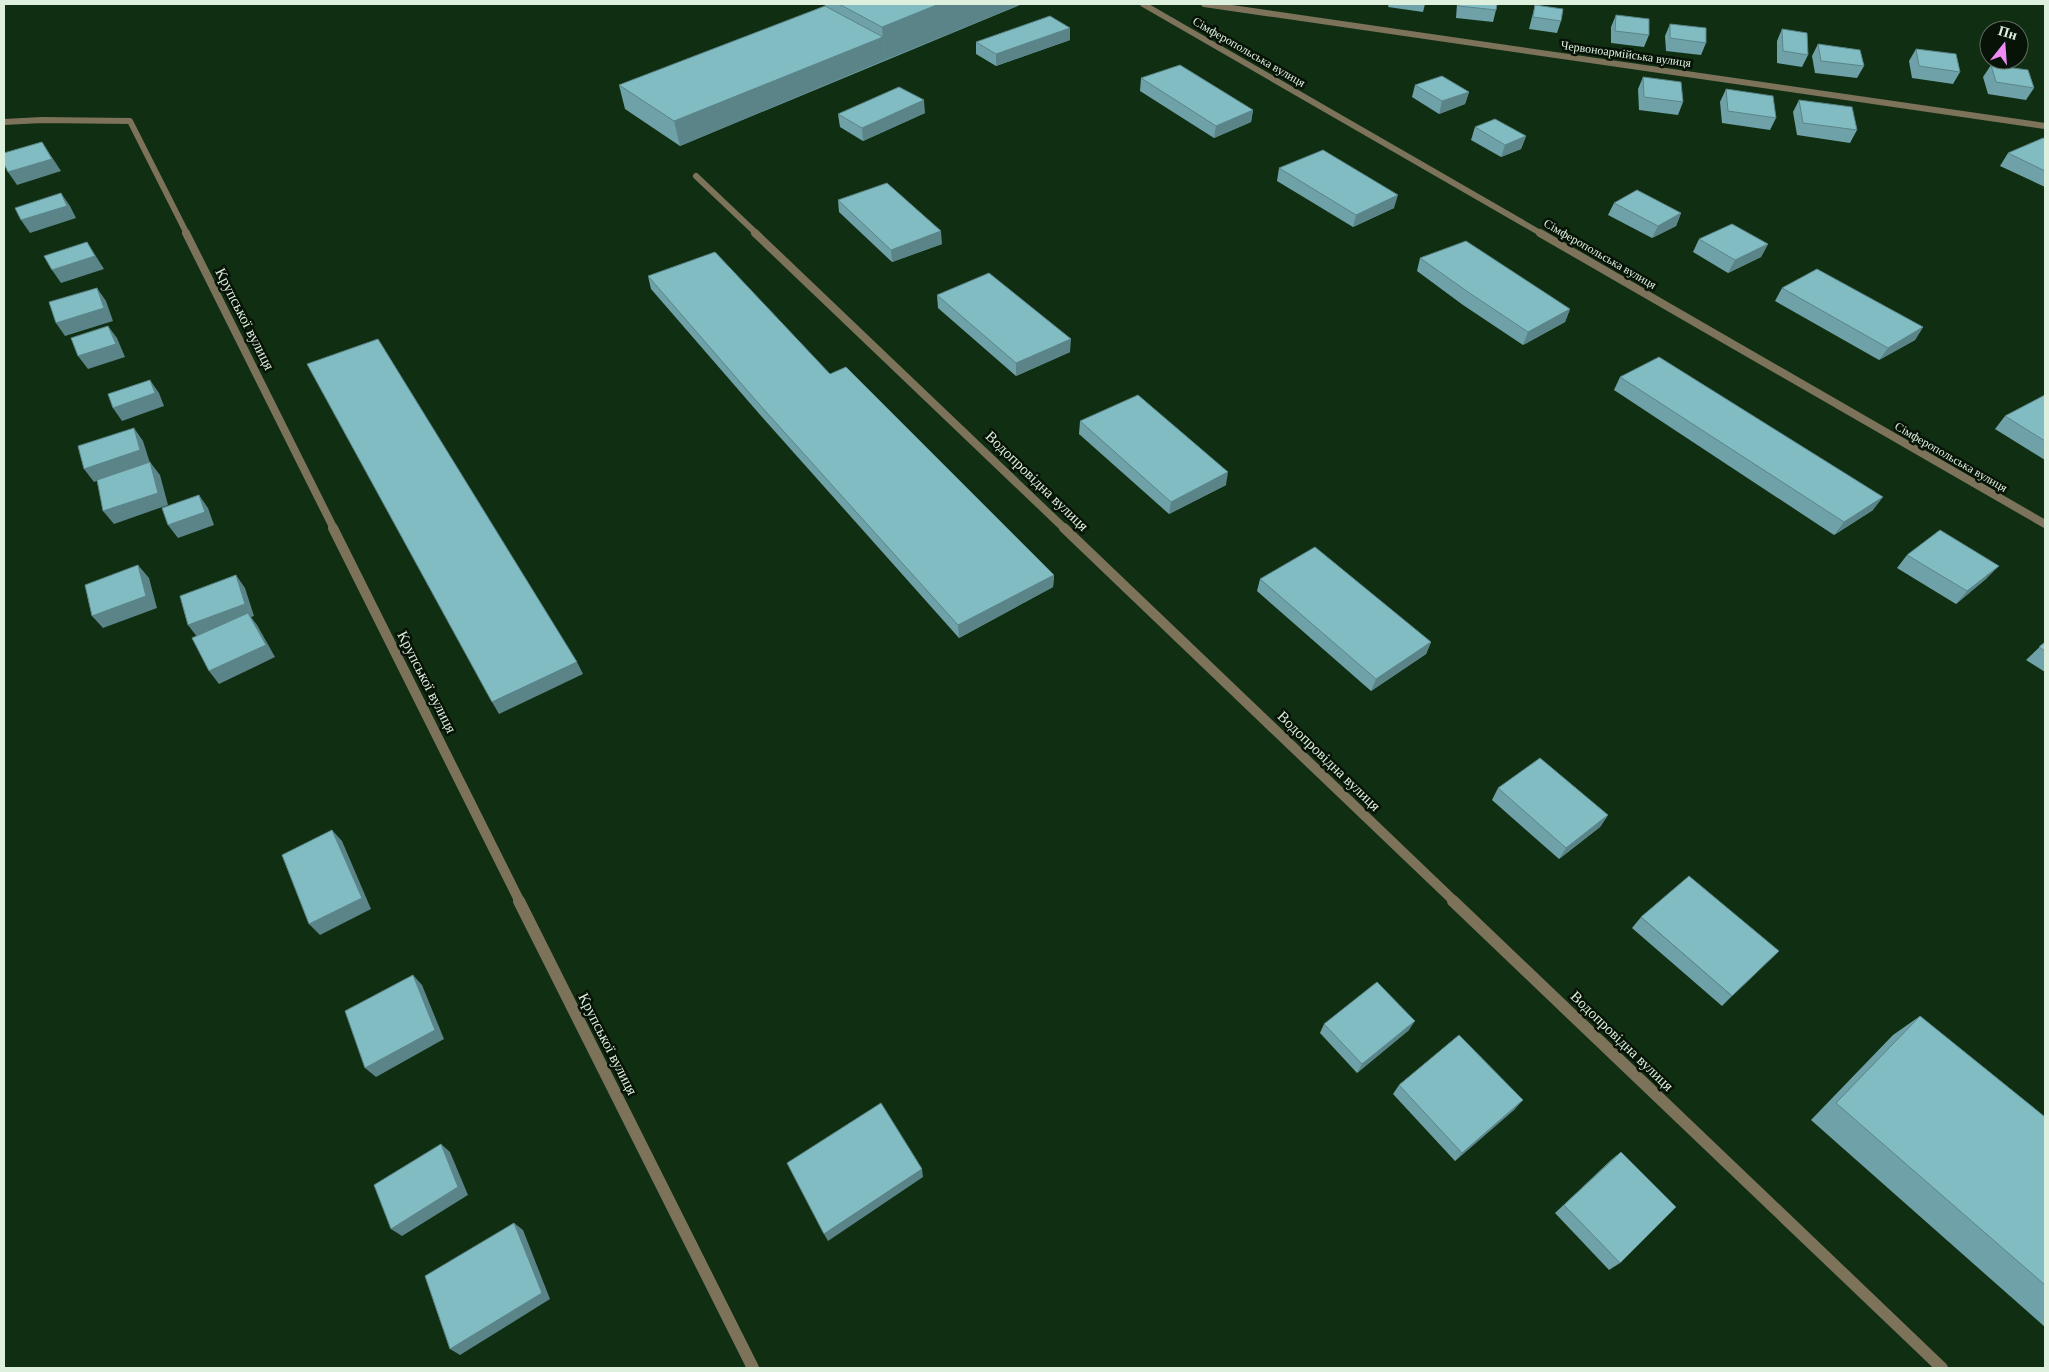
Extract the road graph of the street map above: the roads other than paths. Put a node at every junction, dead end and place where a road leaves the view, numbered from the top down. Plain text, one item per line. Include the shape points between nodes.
1 (1143, 4) edge
2 (1204, 4) edge
3 (4, 122) edge
4 (2043, 126) edge
5 (696, 176) dead end
6 (2045, 524) edge
7 (753, 1368) edge
8 (1942, 1368) edge

1 - 6 street, Сімферопольська вулиця
2 - 4 street, Червоноармійська вулиця
3 - 7 street, Крупської вулиця via 130,121
5 - 8 street, Водопровідна вулиця

